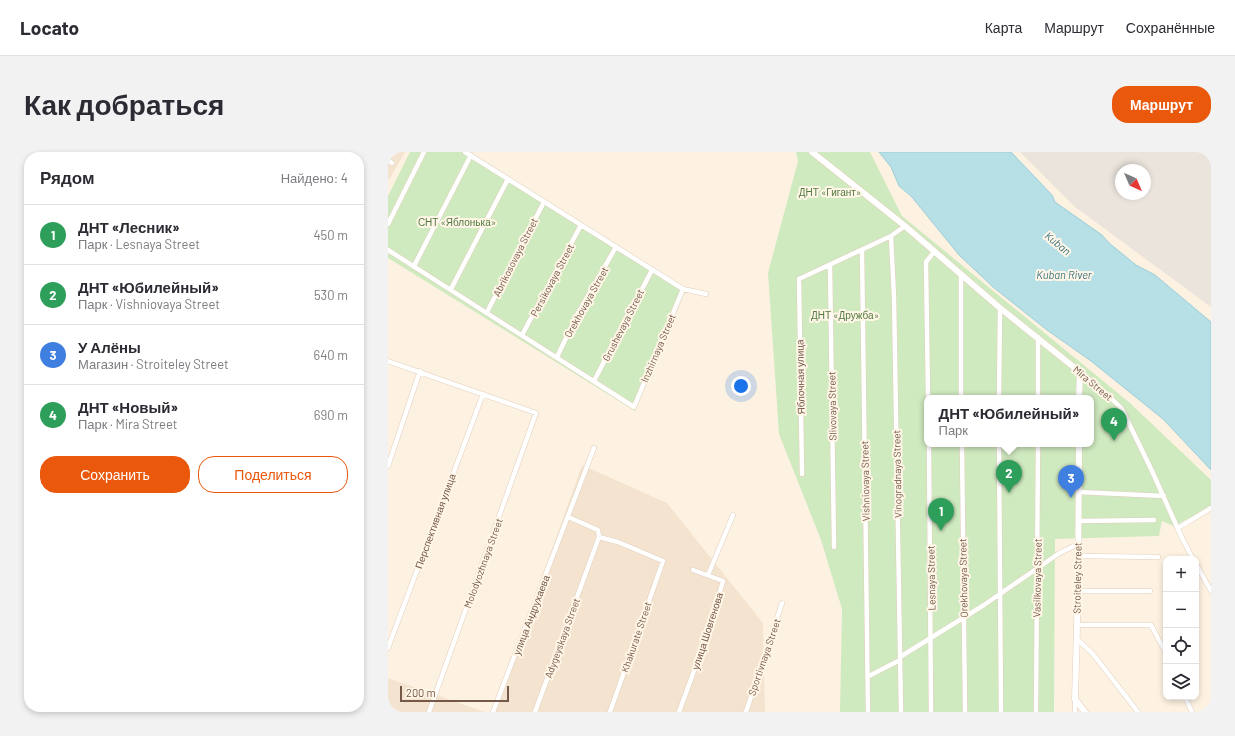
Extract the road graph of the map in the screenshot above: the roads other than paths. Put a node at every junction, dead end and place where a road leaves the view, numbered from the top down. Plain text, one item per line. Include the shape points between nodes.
1 (424, 152) edge
2 (465, 152) edge
3 (812, 152) edge
4 (471, 156) junction
5 (508, 179) junction
6 (544, 202) junction
7 (388, 224) edge
8 (581, 225) junction
9 (905, 226) junction
10 (891, 236) junction
11 (616, 247) junction
12 (388, 250) edge
13 (862, 250) junction
14 (934, 252) junction
15 (830, 265) junction
16 (414, 266) junction
17 (652, 270) junction
18 (961, 274) junction
19 (451, 289) junction
20 (683, 289) junction
21 (706, 294) dead end
22 (1000, 308) junction
23 (487, 312) junction
24 (522, 334) junction
25 (1038, 337) junction
26 (556, 357) junction
27 (388, 361) edge
28 (420, 371) junction
29 (1080, 372) junction
30 (594, 381) junction
31 (483, 394) junction
32 (928, 395) edge
33 (961, 395) edge
34 (999, 395) edge
35 (1038, 395) edge
36 (1079, 395) edge
37 (929, 447) edge
38 (962, 447) edge
39 (999, 447) edge
40 (1038, 447) edge
41 (1079, 447) edge
42 (594, 448) dead end
43 (388, 466) edge
44 (802, 474) dead end
45 (1078, 492) junction
46 (1164, 496) junction
47 (1211, 508) edge
48 (733, 515) dead end
49 (568, 517) junction
50 (1078, 520) junction
51 (1154, 520) dead end
52 (1178, 528) junction
53 (599, 537) junction
54 (1078, 544) junction
55 (834, 547) dead end
56 (1078, 556) junction
57 (1192, 556) edge
58 (1158, 557) dead end
59 (1037, 569) junction
60 (1199, 569) edge
61 (693, 570) dead end
62 (708, 575) junction
63 (1078, 590) junction
64 (1211, 591) edge
65 (1150, 592) dead end
66 (1000, 593) junction
67 (782, 603) dead end
68 (964, 617) junction
69 (1076, 625) junction
70 (931, 636) junction
71 (1076, 638) junction
72 (1163, 647) edge
73 (388, 648) edge
74 (900, 659) junction
75 (869, 676) junction
76 (1075, 699) junction
77 (1186, 700) edge
78 (429, 712) edge
79 (493, 712) edge
80 (535, 712) edge
81 (610, 712) edge
82 (679, 712) edge
83 (746, 712) edge
84 (868, 712) edge
85 (901, 712) edge
86 (931, 712) edge
87 (965, 712) edge
88 (1001, 712) edge
89 (1036, 712) edge
90 (1075, 712) edge
91 (1085, 712) edge
92 (1138, 712) edge
93 (1192, 712) edge

1 - 7 street
2 - 4 street
3 - 9 street, Mira Street
4 - 5 street
4 - 16 street
5 - 6 street
5 - 19 street
6 - 8 street
6 - 23 street, Abrikosovaya Street
8 - 11 street
8 - 24 street, Persikovaya Street
9 - 10 street
9 - 14 street, Mira Street
10 - 13 street
10 - 74 street, Vinogradnaya Street
11 - 17 street
11 - 26 street, Orekhovaya Street
12 - 16 street
13 - 15 street
13 - 75 street, Vishniovaya Street
14 - 18 street, Mira Street
14 - 32 street via 926,262
15 - 44 street, Яблочная улица via 799,279
15 - 55 street, Slivovaya Street
16 - 19 street
17 - 20 street
17 - 30 street, Grushevaya Street
18 - 22 street, Mira Street
18 - 33 street
19 - 23 street
20 - 21 street
20 - 30 street, Inzhirnaya Street via 634,406
22 - 25 street, Mira Street
22 - 34 street
23 - 24 street
24 - 26 street
25 - 29 street, Mira Street
25 - 35 street
26 - 30 street
27 - 28 street
28 - 31 street
28 - 43 street
29 - 36 street
29 - 46 street, Mira Street via 1122,409
31 - 73 street, Перспективная улица
31 - 78 street, Molodyozhnaya Street via 536,413
37 - 70 street, Lesnaya Street
38 - 68 street, Orekhovaya Street
39 - 66 street
40 - 59 street, Vasilkovaya Street
41 - 45 street, Stroiteley Street
42 - 49 street, улица Андрухаева
45 - 46 street
45 - 50 street, Stroiteley Street
46 - 52 street, Mira Street
47 - 52 street
48 - 62 street
49 - 53 street via 598,530
49 - 79 street, улица Андрухаева
50 - 51 street
50 - 54 street, Stroiteley Street
52 - 57 street, Mira Street
53 - 80 street, Adygeyskaya Street
53 - 81 street, Khakurate Street via 618,542 662,561
54 - 56 street, Stroiteley Street
54 - 59 street
56 - 58 street
56 - 63 street, Stroiteley Street
59 - 66 street
59 - 89 street, Vasilkovaya Street
60 - 64 street
61 - 62 street, улица Шовгенова
62 - 82 street, улица Шовгенова via 723,581 708,633
63 - 65 street
63 - 69 street, Stroiteley Street
66 - 68 street
66 - 88 street
67 - 83 street, Sportivnaya Street
68 - 70 street
68 - 87 street, Orekhovaya Street
69 - 71 street, Stroiteley Street
69 - 72 street via 1151,625
70 - 74 street
70 - 86 street, Lesnaya Street
71 - 76 street, Stroiteley Street
71 - 92 street via 1093,654
74 - 75 street
74 - 85 street, Vinogradnaya Street
75 - 84 street, Vishniovaya Street
76 - 90 street, Stroiteley Street
76 - 91 street
77 - 93 street

